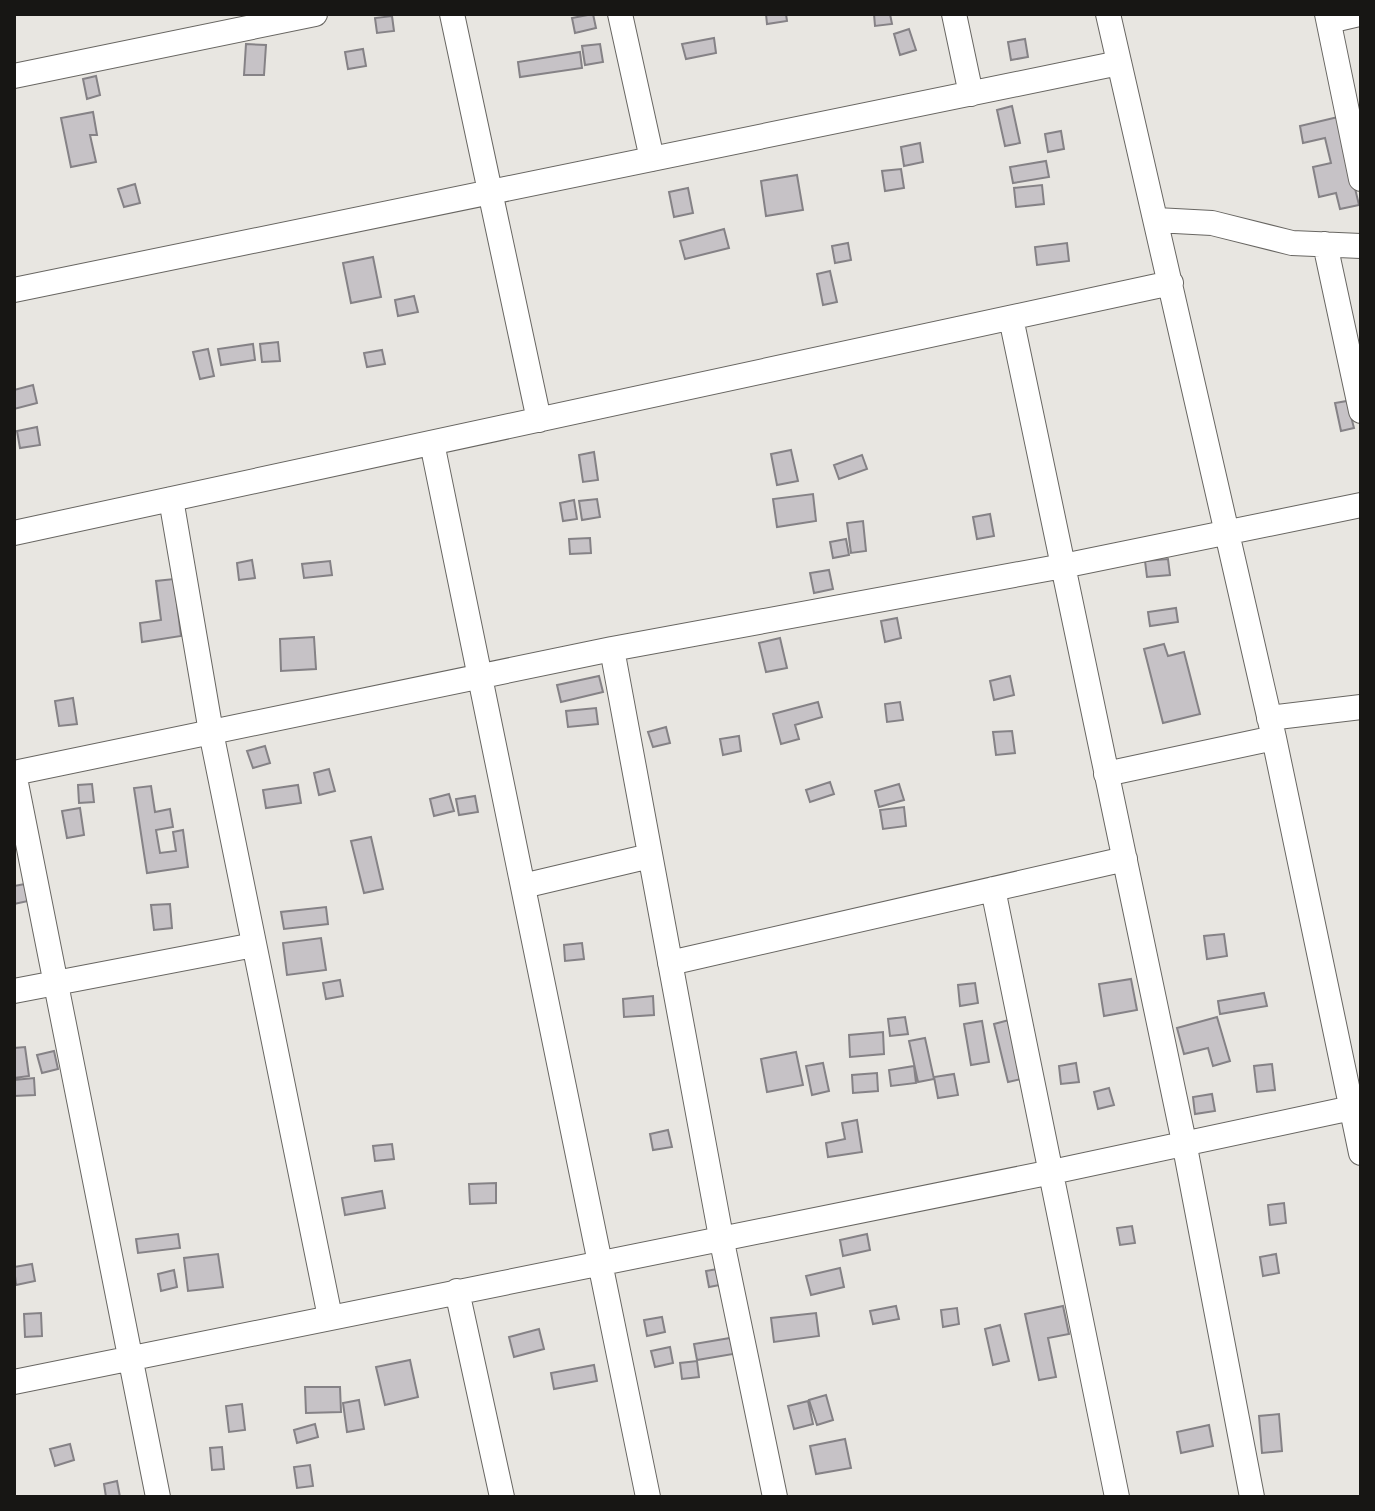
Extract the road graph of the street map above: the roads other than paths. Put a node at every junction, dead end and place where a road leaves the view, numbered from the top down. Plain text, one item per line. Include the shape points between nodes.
1 (315, 14) edge
2 (452, 14) edge
3 (620, 14) edge
4 (954, 14) edge
5 (1108, 14) edge
6 (1359, 14) edge
7 (1328, 17) edge
8 (1119, 63) junction
9 (14, 76) edge
10 (971, 94) junction
11 (652, 159) junction
12 (1361, 179) edge
13 (491, 193) junction
14 (1156, 220) junction
15 (1325, 244) junction
16 (1361, 246) edge
17 (1171, 283) junction
18 (14, 290) edge
19 (1011, 318) junction
20 (1361, 411) edge
21 (539, 420) junction
22 (432, 443) junction
23 (171, 499) junction
24 (1361, 505) edge
25 (14, 533) edge
26 (1226, 534) junction
27 (1063, 566) junction
28 (612, 649) junction
29 (480, 676) junction
30 (1361, 707) edge
31 (1272, 728) junction
32 (211, 732) junction
33 (14, 773) edge
34 (1106, 774) junction
35 (650, 856) junction
36 (1125, 859) junction
37 (523, 886) junction
38 (993, 889) junction
39 (254, 945) junction
40 (670, 963) junction
41 (56, 982) junction
42 (14, 991) edge
43 (1356, 1107) edge
44 (1184, 1142) junction
45 (1361, 1153) edge
46 (1052, 1172) junction
47 (721, 1237) junction
48 (599, 1262) junction
49 (457, 1291) junction
50 (330, 1317) junction
51 (129, 1358) junction
52 (14, 1382) edge
53 (158, 1497) edge
54 (502, 1497) edge
55 (648, 1497) edge
56 (775, 1497) edge
57 (1117, 1497) edge
58 (1252, 1497) edge

1 - 9 street
2 - 13 street
3 - 11 street
4 - 10 street
5 - 8 street
6 - 7 street
7 - 12 street
8 - 10 street
8 - 14 street
10 - 11 street
11 - 13 street
13 - 18 street
13 - 21 street
14 - 15 street via 1212,223 1274,241
14 - 17 street
15 - 16 street
15 - 20 street
17 - 19 street
17 - 26 street
19 - 21 street
19 - 27 street
21 - 22 street
22 - 23 street
22 - 29 street
23 - 25 street
23 - 32 street
24 - 26 street
26 - 27 street
26 - 31 street
27 - 28 street
27 - 34 street
28 - 29 street
28 - 35 street
29 - 32 street
29 - 37 street
30 - 31 street
31 - 34 street
31 - 43 street
32 - 33 street
32 - 39 street
33 - 41 street
34 - 36 street
35 - 37 street
35 - 40 street
36 - 38 street
36 - 44 street
37 - 48 street
38 - 40 street
38 - 46 street
39 - 41 street
39 - 50 street
40 - 47 street
41 - 42 street
41 - 51 street
43 - 44 street
43 - 45 street
44 - 46 street
44 - 58 street
46 - 47 street
46 - 57 street
47 - 48 street
47 - 56 street
48 - 49 street
48 - 55 street
49 - 50 street
49 - 54 street
50 - 51 street
51 - 52 street
51 - 53 street

